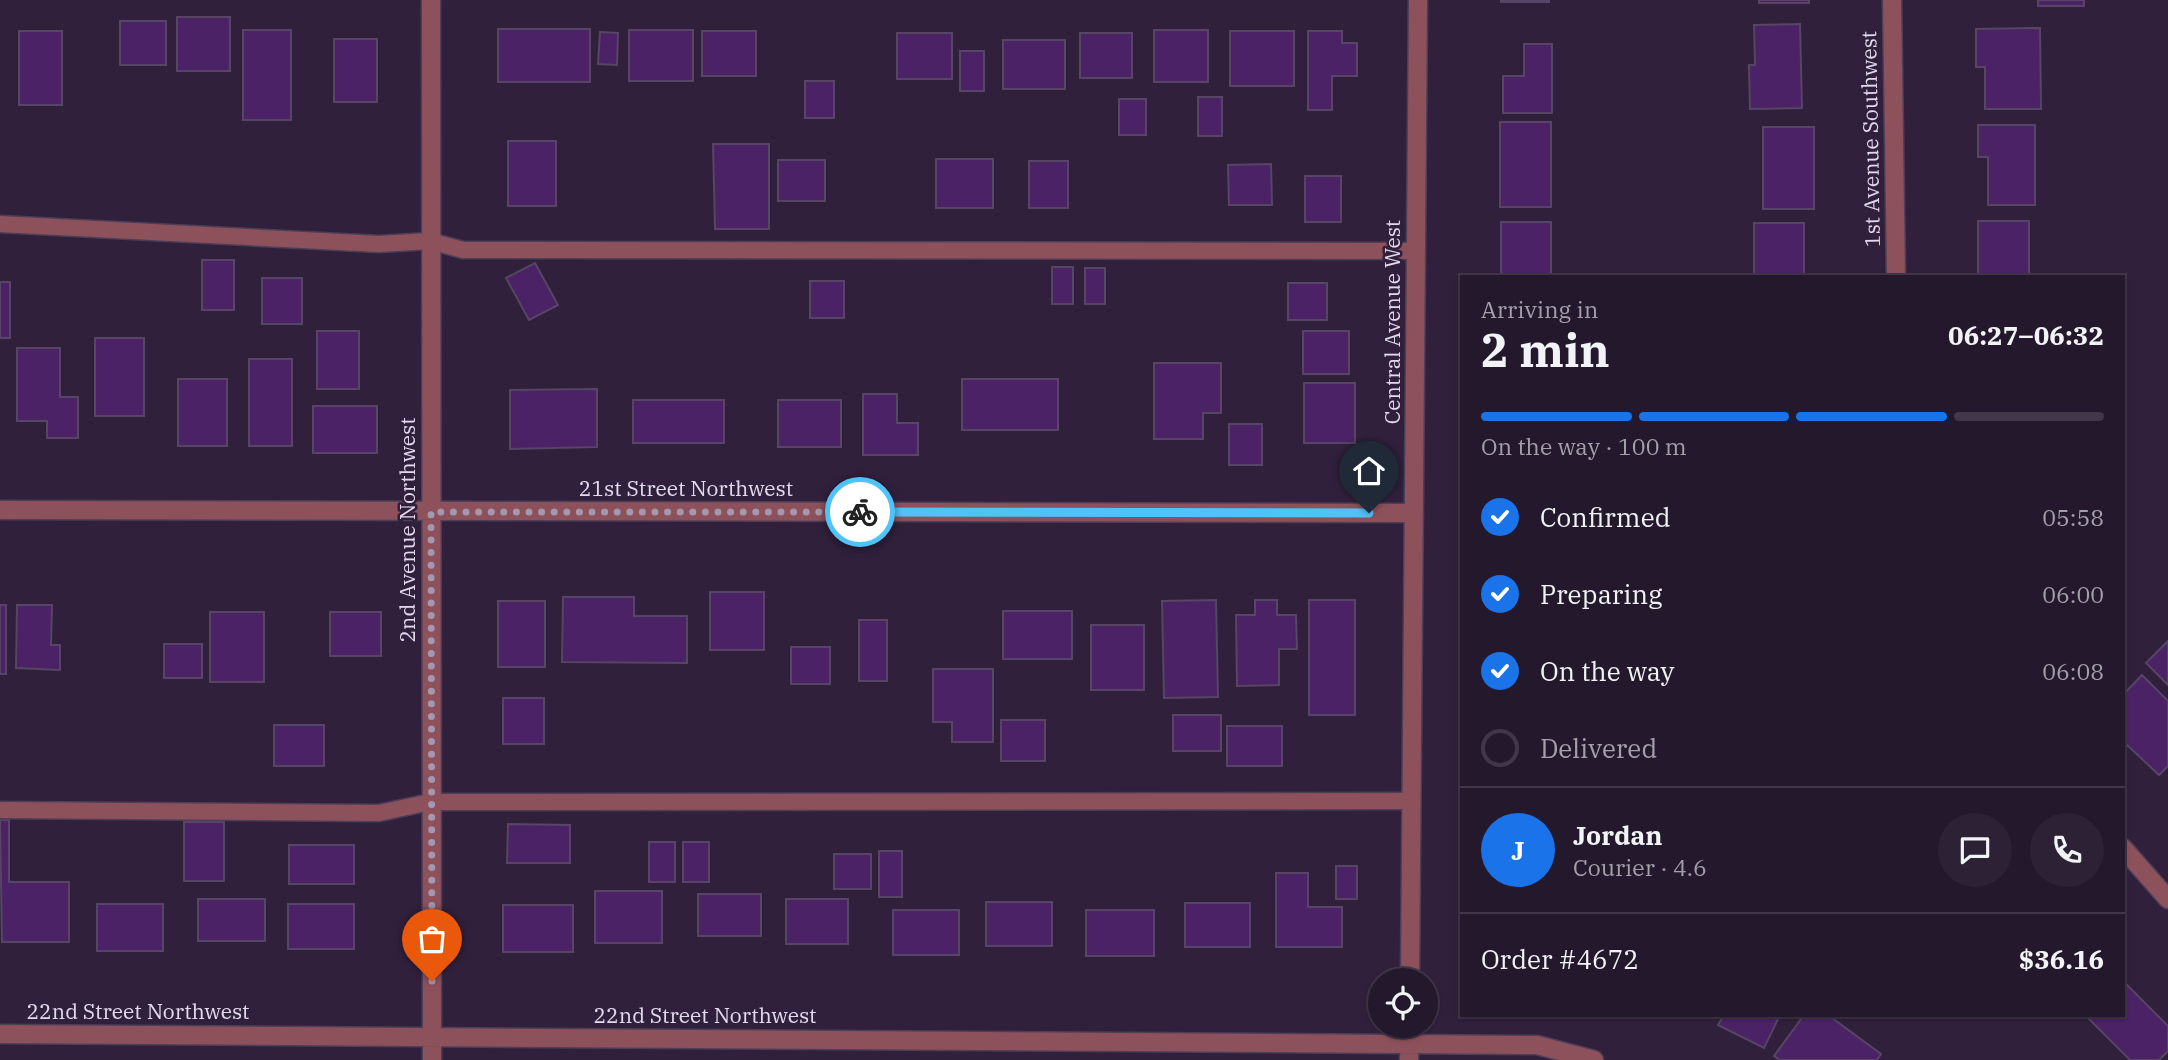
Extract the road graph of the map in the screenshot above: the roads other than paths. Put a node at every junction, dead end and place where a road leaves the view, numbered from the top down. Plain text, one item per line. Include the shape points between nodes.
1 (431, 0) edge
2 (1418, 0) edge
3 (1892, 0) edge
4 (0, 224) edge
5 (430, 242) junction
6 (1416, 251) junction
7 (1896, 275) edge
8 (0, 510) edge
9 (431, 512) junction
10 (1414, 513) junction
11 (1412, 801) junction
12 (430, 802) junction
13 (0, 810) edge
14 (2125, 850) edge
15 (2168, 899) edge
16 (1410, 968) edge
17 (0, 1034) edge
18 (432, 1037) junction
19 (1409, 1052) edge
20 (432, 1060) edge
21 (1594, 1060) edge

1 - 5 street, 2nd Avenue Northwest
2 - 6 street, Central Avenue West
3 - 7 street, 1st Avenue Southwest
4 - 5 lane via 379,244
5 - 6 lane via 463,250
5 - 9 street, 2nd Avenue Northwest
6 - 10 street, Central Avenue West
8 - 9 street, 21st Street Northwest
9 - 10 street, 21st Street Northwest
9 - 12 street, 2nd Avenue Northwest
10 - 11 street, Central Avenue West
11 - 12 lane
11 - 16 street, Central Avenue West
12 - 13 lane via 379,813
12 - 18 street, 2nd Avenue Northwest
14 - 15 street
17 - 18 street, 22nd Street Northwest
18 - 19 street, 22nd Street Northwest
18 - 20 street, 2nd Avenue Northwest
19 - 21 street, 22nd Street Northwest via 1536,1045

